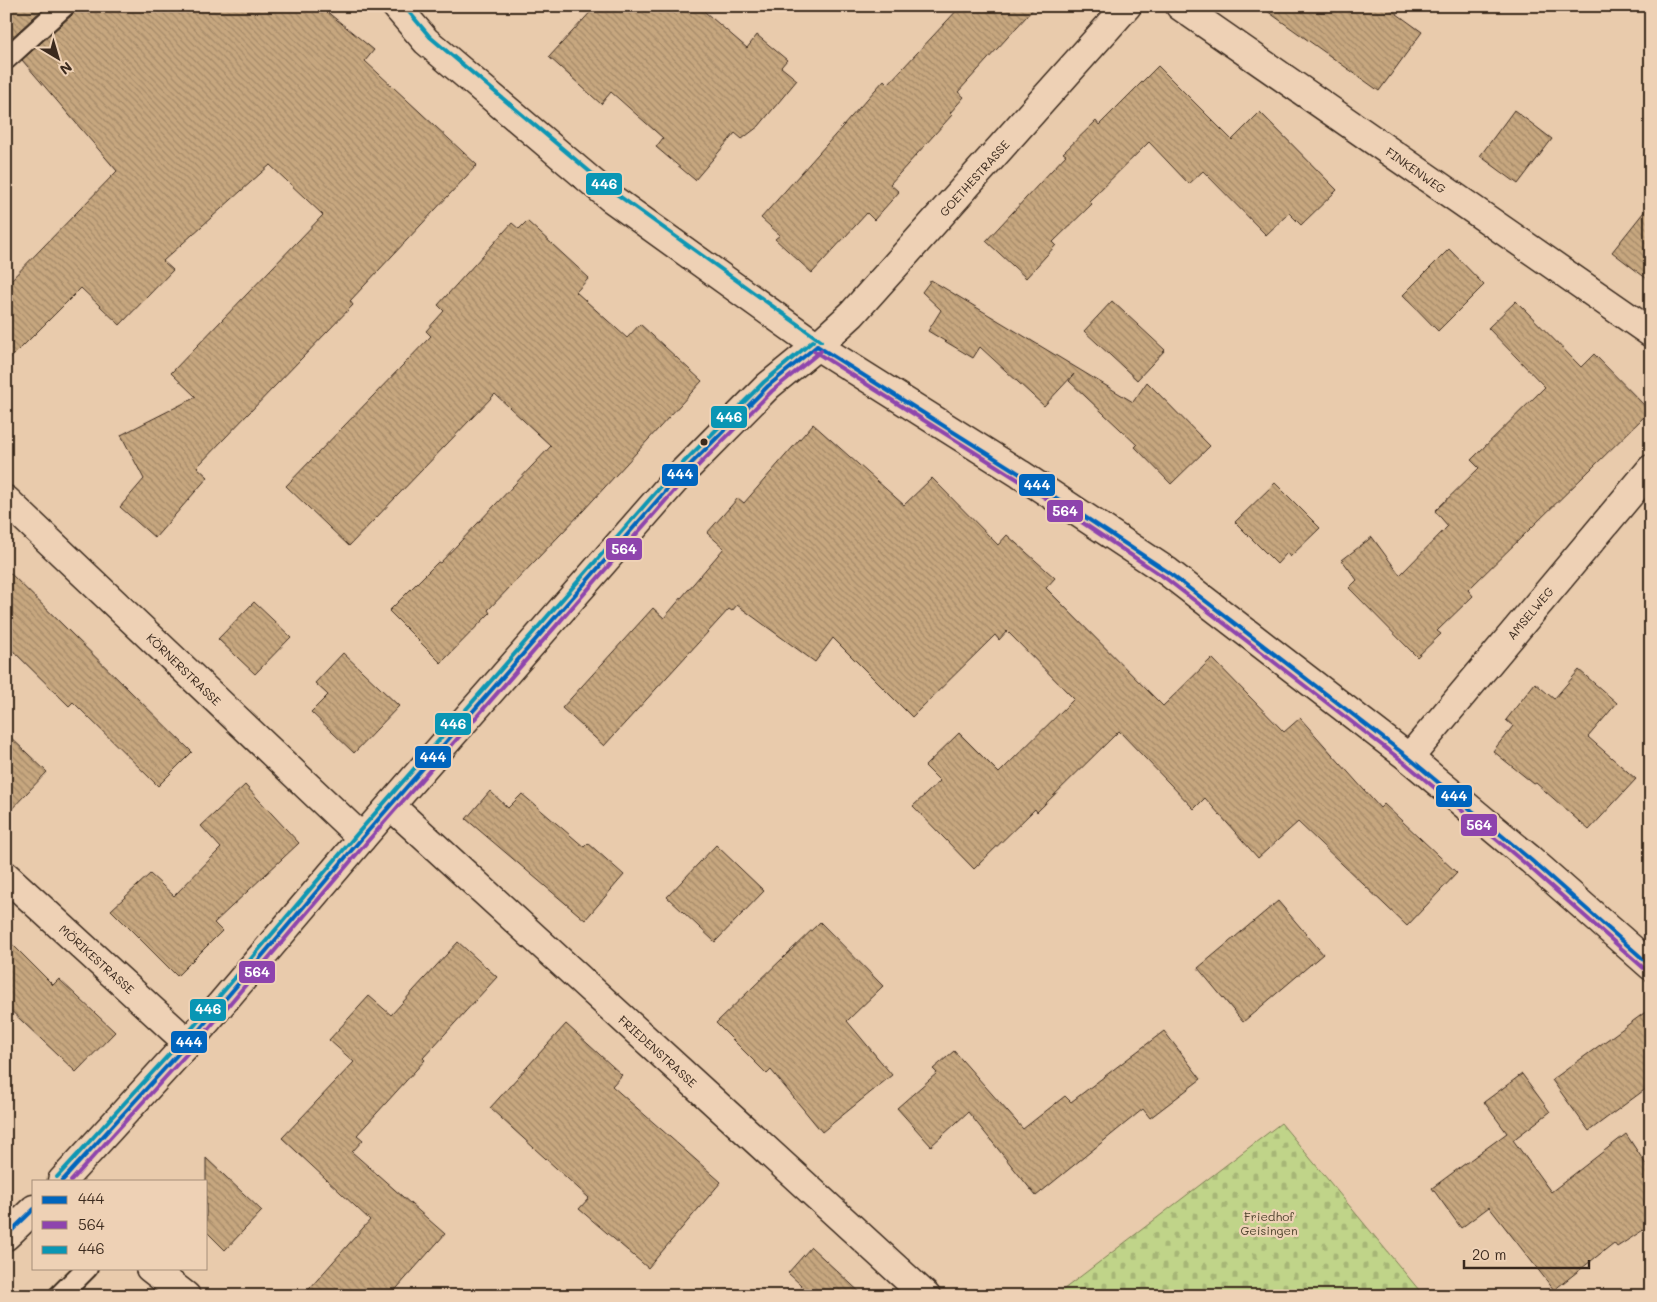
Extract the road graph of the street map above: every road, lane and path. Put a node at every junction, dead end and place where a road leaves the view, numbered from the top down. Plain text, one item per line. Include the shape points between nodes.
1 (64, 6) edge
2 (396, 6) edge
3 (1127, 6) edge
4 (1180, 6) edge
5 (6, 59) edge
6 (1651, 333) edge
7 (817, 346) junction
8 (1651, 469) edge
9 (6, 500) edge
10 (1409, 758) junction
11 (391, 806) junction
12 (362, 838) junction
13 (6, 876) edge
14 (1651, 966) edge
15 (188, 1043) junction
16 (63, 1180) edge
17 (32, 1211) edge
18 (6, 1236) edge
19 (85, 1270) edge
20 (153, 1270) edge
21 (59, 1296) edge
22 (186, 1296) edge
23 (926, 1296) edge

1 - 5 lane
2 - 7 street via 426,41 611,198
3 - 7 street, GOETHESTRASSE via 852,314
4 - 6 street, FINKENWEG
7 - 10 street via 1168,572
7 - 11 street, GOETHESTRASSE via 768,386 676,479
8 - 10 street, AMSELWEG
9 - 12 street, KÖRNERSTRASSE
10 - 14 street
11 - 12 street, GOETHESTRASSE
11 - 23 street, FRIEDENSTRASSE
12 - 15 street, GOETHESTRASSE
13 - 15 street, MÖRIKESTRASSE
15 - 16 street, GOETHESTRASSE
17 - 18 street
19 - 21 lane
20 - 22 street

